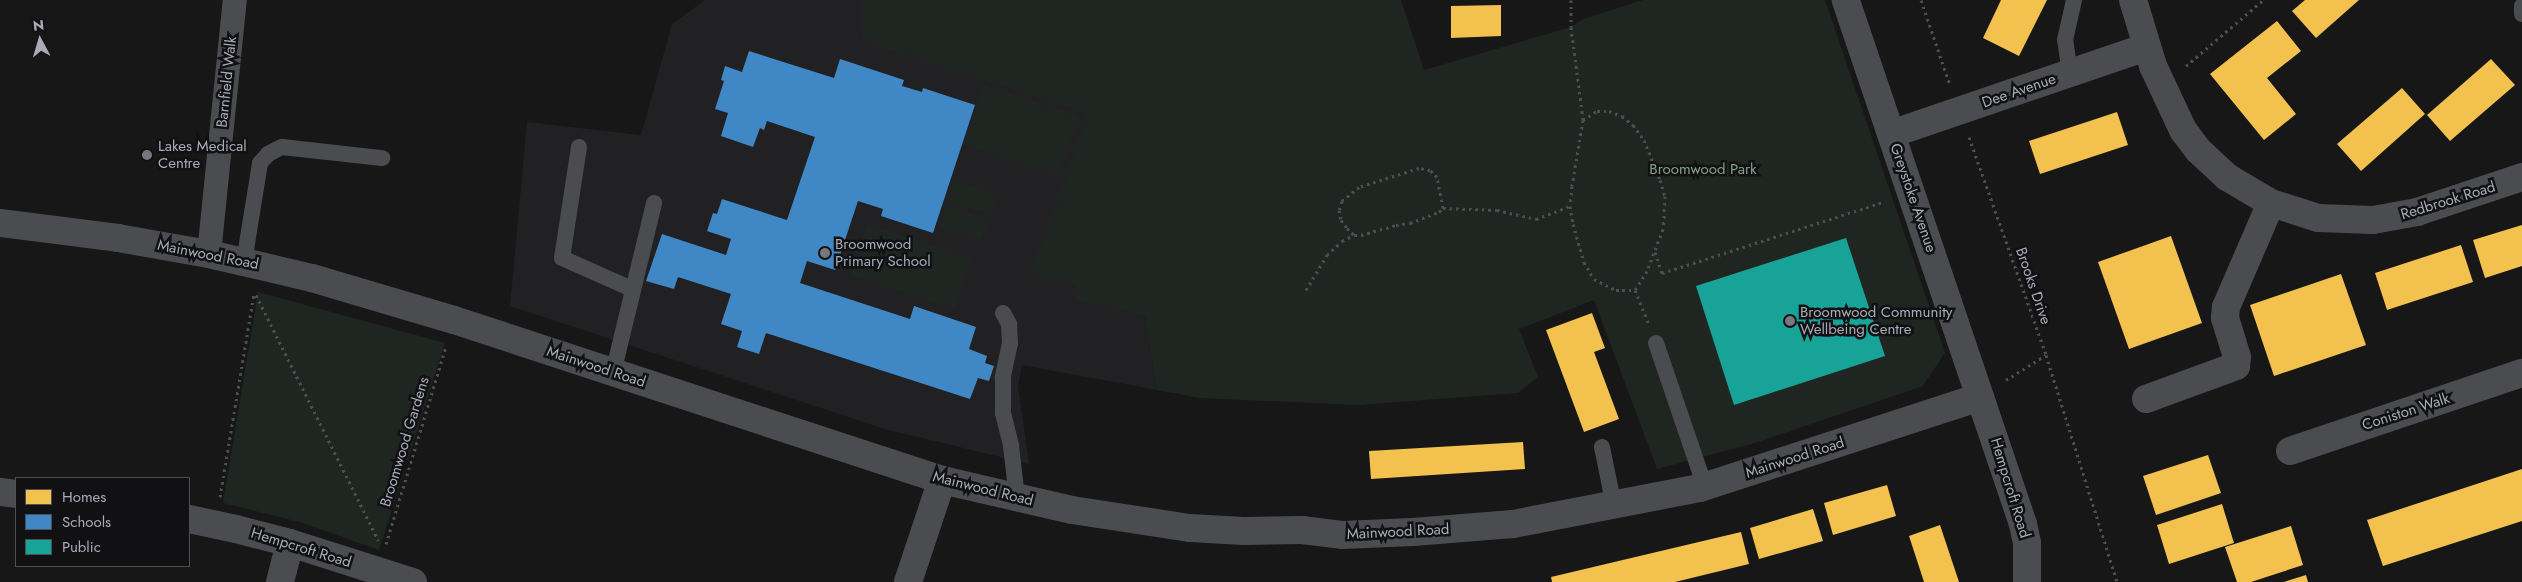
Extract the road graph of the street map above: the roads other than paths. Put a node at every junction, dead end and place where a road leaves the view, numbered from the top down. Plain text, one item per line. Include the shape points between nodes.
1 (235, 0) edge
2 (1846, 0) edge
3 (2074, 0) edge
4 (2133, 0) edge
5 (2522, 6) edge
6 (2522, 14) edge
7 (2147, 47) junction
8 (2070, 74) junction
9 (1891, 134) junction
10 (579, 147) dead end
11 (382, 158) dead end
12 (2522, 177) edge
13 (654, 203) dead end
14 (2271, 203) junction
15 (0, 223) edge
16 (209, 254) junction
17 (244, 262) junction
18 (632, 289) junction
19 (1003, 313) dead end
20 (1656, 343) road end
21 (613, 373) junction
22 (2522, 374) edge
23 (1980, 397) junction
24 (2146, 398) dead end
25 (1602, 447) dead end
26 (2290, 451) dead end
27 (942, 480) junction
28 (1705, 487) junction
29 (0, 492) edge
30 (15, 494) edge
31 (1017, 498) junction
32 (1614, 506) junction
33 (190, 519) edge
34 (290, 543) junction
35 (280, 582) edge
36 (413, 582) edge
37 (908, 582) edge
38 (2027, 582) edge

1 - 16 street, Barnfield Walk
2 - 9 street, Greystoke Avenue
3 - 8 lane via 2065,40
4 - 7 street, Redbrook Road
5 - 6 lane
7 - 8 street, Dee Avenue
7 - 14 street, Redbrook Road via 2183,130 2198,150 2239,186
8 - 9 street, Dee Avenue
9 - 23 street, Greystoke Avenue
10 - 18 lane via 562,258
11 - 17 lane via 282,147 268,154 260,162
12 - 14 street, Redbrook Road via 2417,212 2373,220 2318,218
13 - 18 lane
14 - 24 street via 2226,307 2225,318 2237,358 2236,366
15 - 16 street, Mainwood Road
16 - 17 street, Mainwood Road
17 - 21 street, Mainwood Road via 312,278 454,320
18 - 21 lane
19 - 31 lane via 1009,324 1010,343 1002,377 1002,403
20 - 28 lane
21 - 27 street, Mainwood Road
22 - 26 street, Coniston Walk
23 - 28 street, Mainwood Road
23 - 38 street, Hempcroft Road via 2023,524 2028,560
25 - 32 lane
27 - 31 street, Mainwood Road
27 - 37 street
28 - 32 street, Mainwood Road
29 - 30 street
31 - 32 street, Mainwood Road via 1105,517 1173,526 1244,532 1302,530 1342,535 1505,524
33 - 34 street, Hempcroft Road
34 - 35 street
34 - 36 street, Hempcroft Road via 381,562

